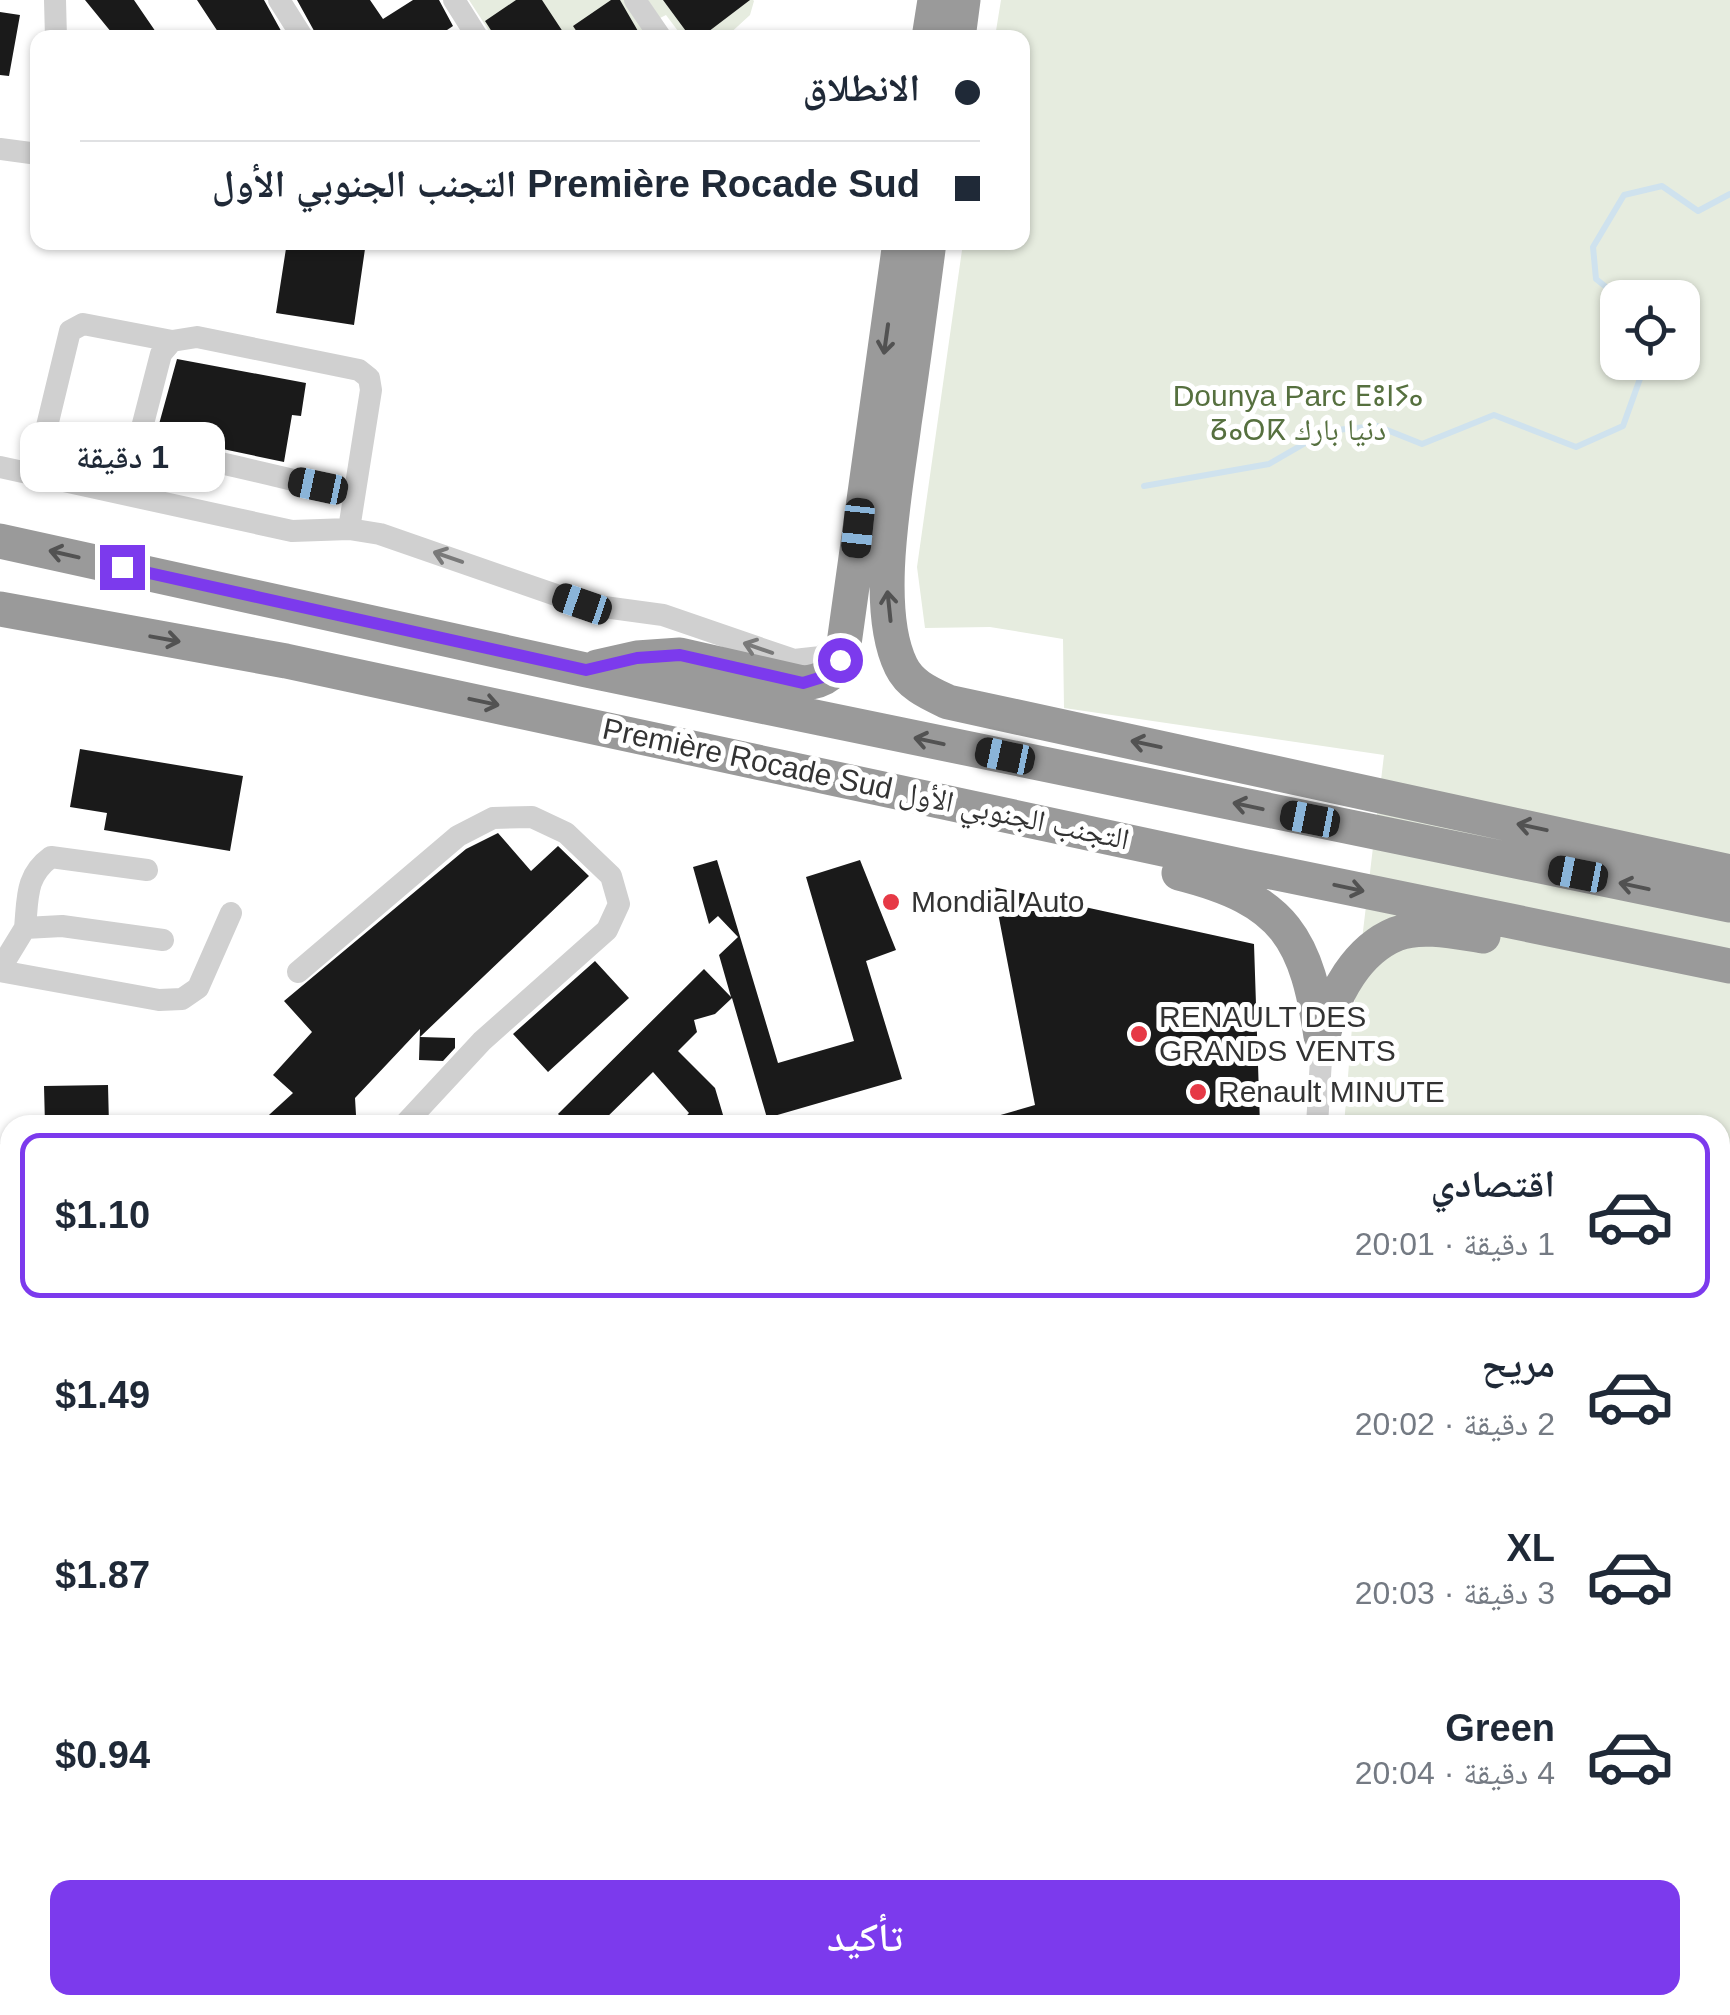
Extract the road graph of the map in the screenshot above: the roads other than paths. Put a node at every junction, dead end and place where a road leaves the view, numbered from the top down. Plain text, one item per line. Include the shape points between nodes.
1 (55, 0) edge
2 (279, 0) edge
3 (454, 0) edge
4 (636, 0) edge
5 (935, 0) edge
6 (963, 0) edge
7 (56, 30) edge
8 (299, 30) edge
9 (473, 30) edge
10 (656, 30) edge
11 (931, 30) edge
12 (959, 30) edge
13 (0, 149) edge
14 (30, 153) edge
15 (901, 250) edge
16 (926, 250) edge
17 (908, 290) junction
18 (172, 341) junction
19 (44, 441) junction
20 (137, 447) junction
21 (0, 467) edge
22 (36, 474) junction
23 (354, 494) junction
24 (349, 529) junction
25 (0, 541) edge
26 (0, 609) edge
27 (0, 620) edge
28 (56, 620) junction
29 (844, 636) junction
30 (586, 670) junction
31 (725, 755) junction
32 (147, 870) dead end
33 (1730, 872) edge
34 (1730, 905) edge
35 (231, 913) dead end
36 (25, 928) junction
37 (163, 940) dead end
38 (1730, 966) edge
39 (0, 970) edge
40 (298, 972) dead end
41 (1730, 978) edge
42 (1322, 1043) junction
43 (413, 1115) edge
44 (1317, 1115) edge

1 - 7 street
2 - 8 street
3 - 9 street
4 - 10 street
5 - 11 highway
6 - 12 highway
13 - 14 street
15 - 17 highway
16 - 17 highway
17 -> 29 highway
33 -> 17 highway via 948,702 918,688 894,650 887,589
18 - 19 street via 76,326 67,337
18 - 20 street via 161,354
18 - 23 street via 197,338 364,373 372,390
19 - 20 street
19 - 22 street
20 - 23 street
21 - 22 street
22 - 24 street via 292,531
23 - 24 street
29 -> 24 street via 821,657 794,660 663,615 582,604 395,538
30 -> 25 highway, Première Rocade Sud التجنب الجنوبي الأول
26 - 28 highway, Première Rocade Sud التجنب الجنوبي الأول
27 - 28 highway
28 -> 31 highway, Première Rocade Sud التجنب الجنوبي الأول via 286,661
29 - 30 highway via 836,668 812,683 680,655
34 -> 30 highway, Première Rocade Sud التجنب الجنوبي الأول
31 -> 38 highway, Première Rocade Sud التجنب الجنوبي الأول
31 - 42 highway via 1206,880 1254,900 1300,952 1314,985
32 - 36 street via 51,857 36,867
35 - 39 street via 198,988 182,999
36 - 37 street via 62,926
36 - 39 street
40 - 43 street via 458,836 493,818 532,816 550,823 611,876 619,904 607,930 482,1041
41 - 42 highway via 1476,935 1397,934 1367,954 1342,983
42 - 44 street

